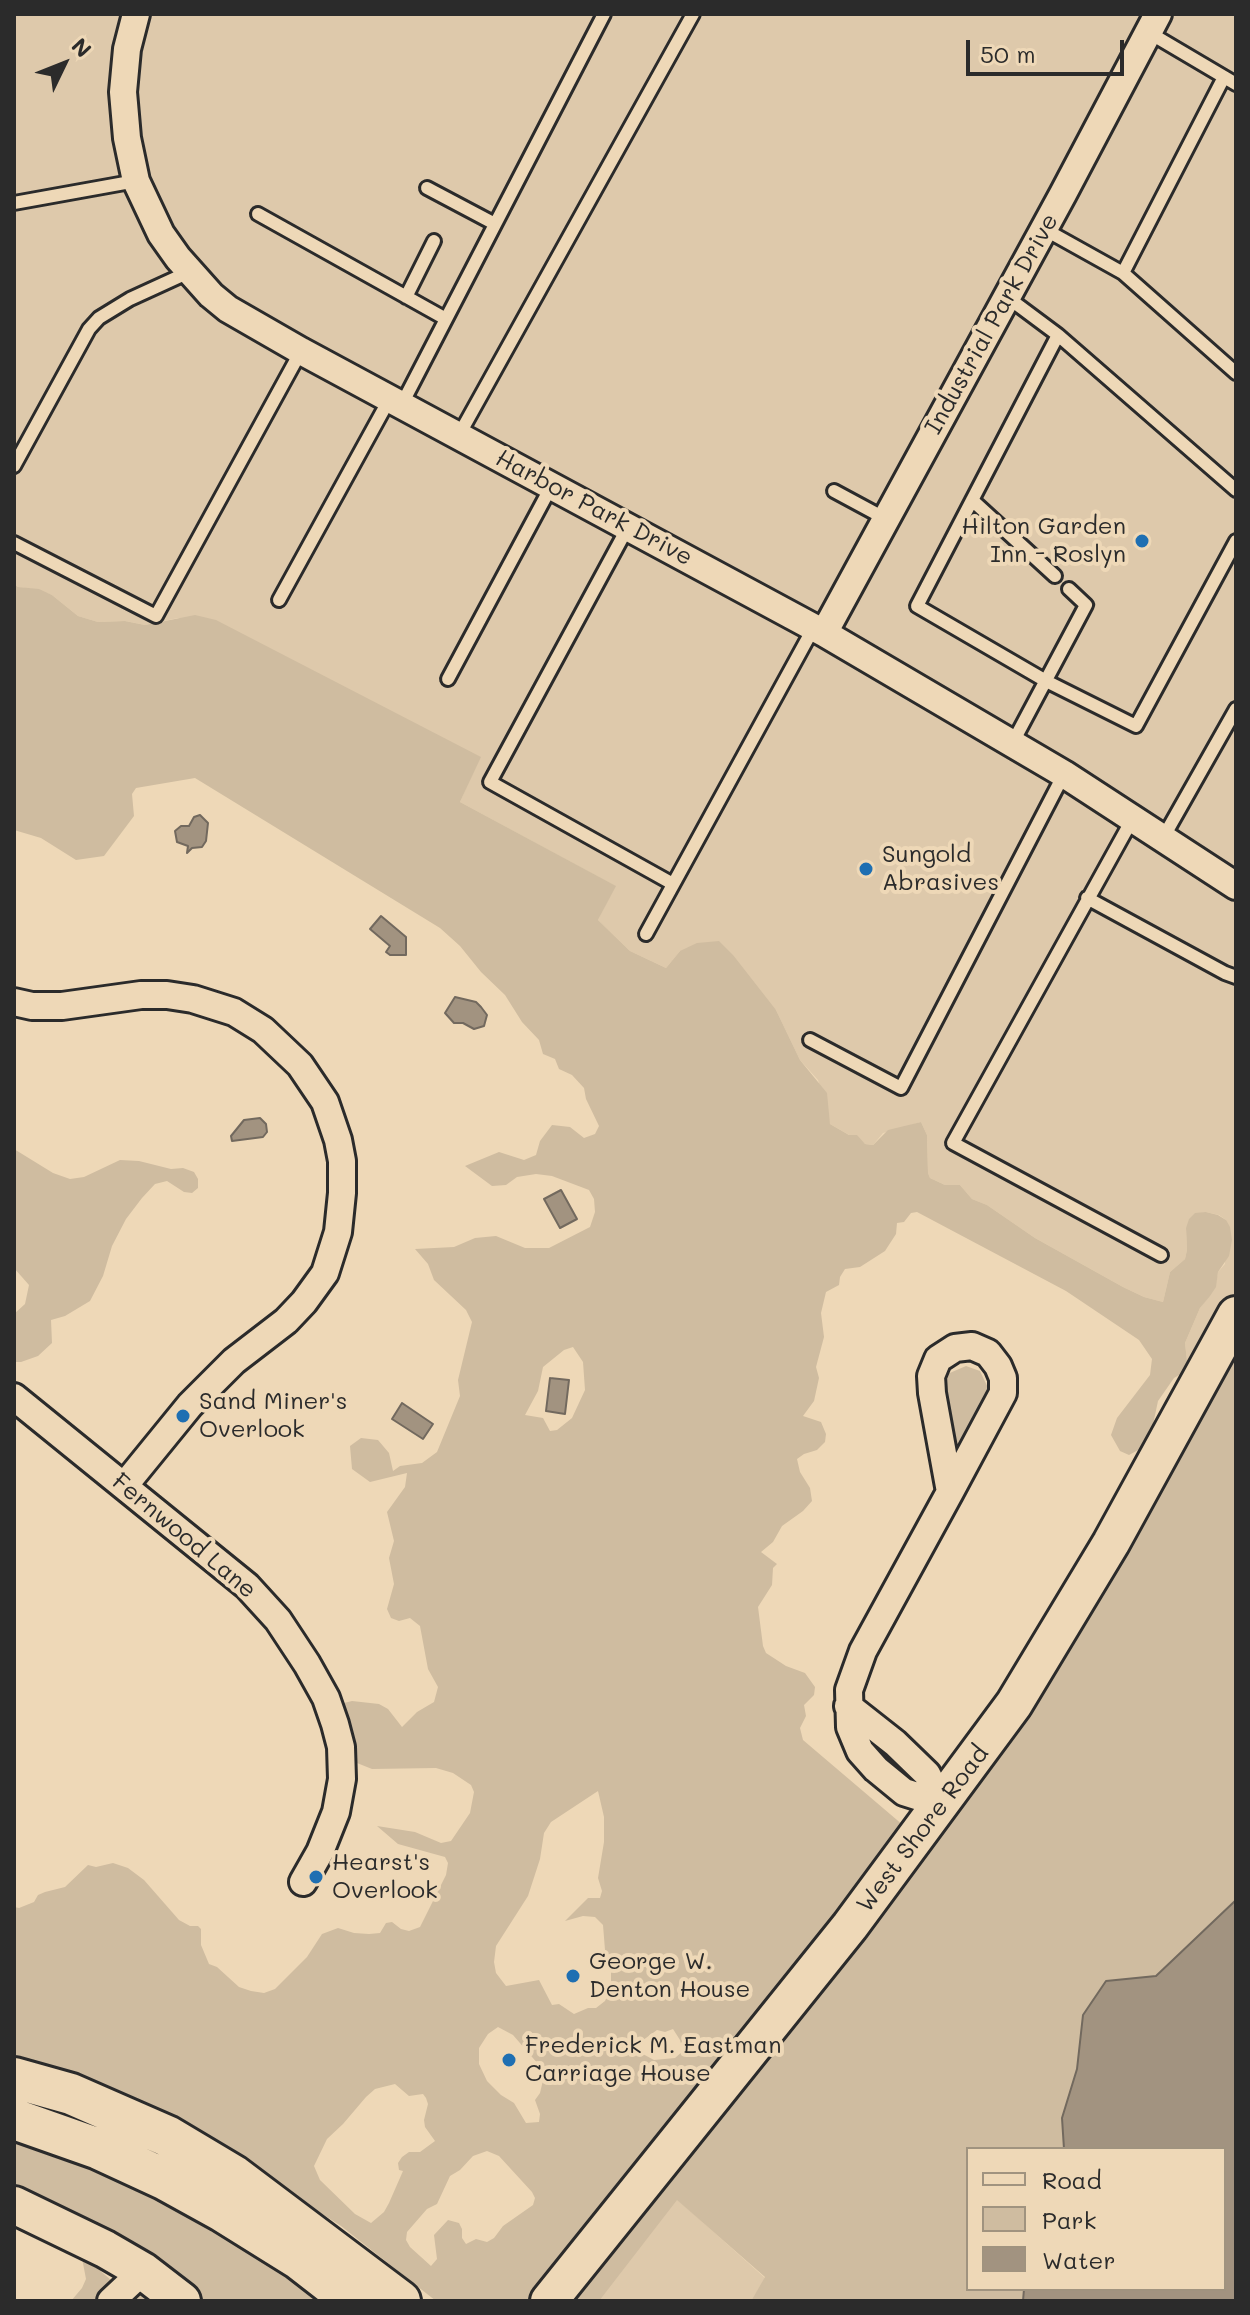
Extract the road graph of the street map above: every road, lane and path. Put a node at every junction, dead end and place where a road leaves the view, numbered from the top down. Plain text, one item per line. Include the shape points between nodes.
1 (136, 14) edge
2 (604, 14) edge
3 (693, 14) edge
4 (1153, 23) edge
5 (1230, 80) edge
6 (136, 181) junction
7 (427, 188) dead end
8 (14, 203) edge
9 (258, 214) dead end
10 (495, 224) junction
11 (1044, 229) junction
12 (434, 241) dead end
13 (189, 272) junction
14 (1123, 273) junction
15 (406, 297) junction
16 (1007, 297) junction
17 (446, 319) junction
18 (1058, 335) junction
19 (301, 351) junction
20 (1236, 373) edge
21 (396, 401) junction
22 (459, 435) junction
23 (14, 466) edge
24 (552, 485) junction
25 (1236, 490) edge
26 (834, 491) dead end
27 (972, 500) junction
28 (886, 519) junction
29 (628, 527) junction
30 (1236, 541) edge
31 (14, 543) edge
32 (1055, 576) dead end
33 (1069, 589) dead end
34 (279, 600) dead end
35 (819, 630) junction
36 (448, 679) dead end
37 (1046, 681) junction
38 (1236, 709) edge
39 (1012, 744) junction
40 (1064, 774) junction
41 (1133, 818) junction
42 (1163, 838) junction
43 (673, 884) junction
44 (1236, 886) edge
45 (1087, 898) junction
46 (646, 934) dead end
47 (1236, 977) edge
48 (14, 1002) edge
49 (810, 1040) dead end
50 (1161, 1255) dead end
51 (1236, 1315) edge
52 (15, 1400) edge
53 (124, 1486) junction
54 (950, 1492) junction
55 (942, 1804) junction
56 (303, 1882) dead end
57 (14, 2078) edge
58 (14, 2119) edge
59 (14, 2205) edge
60 (143, 2271) junction
61 (111, 2301) edge
62 (182, 2301) edge
63 (353, 2301) edge
64 (400, 2301) edge
65 (549, 2301) edge

1 - 6 street, Harbor Park Drive via 123,92
2 - 10 lane
3 - 22 lane
4 - 5 lane
4 - 11 street, Industrial Park Drive
5 - 14 lane
6 - 8 lane
6 - 13 street, Harbor Park Drive via 161,234
7 - 10 lane
9 - 15 lane
10 - 17 lane
11 - 14 lane
11 - 16 street, Industrial Park Drive
12 - 15 lane
13 - 19 street, Harbor Park Drive via 228,309
13 - 23 lane via 130,299 89,329
14 - 20 lane
15 - 17 lane
16 - 18 lane
16 - 28 street, Industrial Park Drive
17 - 21 lane
18 - 25 lane
18 - 27 lane
19 - 21 street, Harbor Park Drive
19 - 31 lane via 156,616
21 - 22 street, Harbor Park Drive
21 - 34 lane
22 - 24 street, Harbor Park Drive
24 - 29 street, Harbor Park Drive
24 - 36 lane
26 - 28 lane
27 - 32 lane
27 - 37 lane via 917,606
28 - 35 street, Industrial Park Drive
29 - 35 street, Harbor Park Drive
29 - 43 lane via 490,782
30 - 37 lane via 1136,726
33 - 37 lane via 1086,605
35 - 39 street, Harbor Park Drive
35 - 43 lane
37 - 39 lane
38 - 42 lane
39 - 40 street, Harbor Park Drive
40 - 41 street, Harbor Park Drive
40 - 49 lane via 901,1088
41 - 42 street, Harbor Park Drive
41 - 45 lane
42 - 44 street, Harbor Park Drive
43 - 46 lane
45 - 47 lane
45 - 50 lane via 953,1143
48 - 53 street via 62,1006 167,995 234,1012 263,1030 300,1065 325,1102 338,1140 342,1193 338,1232 325,1273 286,1321 199,1395
51 - 55 main road, West Shore Road via 1111,1543 1030,1677
52 - 53 street, Fernwood Lane
53 - 56 street, Fernwood Lane via 261,1601 326,1698 338,1736 342,1779 336,1812
54 - 54 street via 1003,1393 998,1366 988,1353 972,1346 955,1348 938,1359 931,1376
54 - 55 street via 863,1651 848,1706 927,1774
55 - 65 main road, West Shore Road
57 - 64 main road via 71,2094 167,2136 244,2184
58 - 63 main road via 164,2179 299,2259
59 - 60 main road
60 - 61 street
60 - 62 main road

